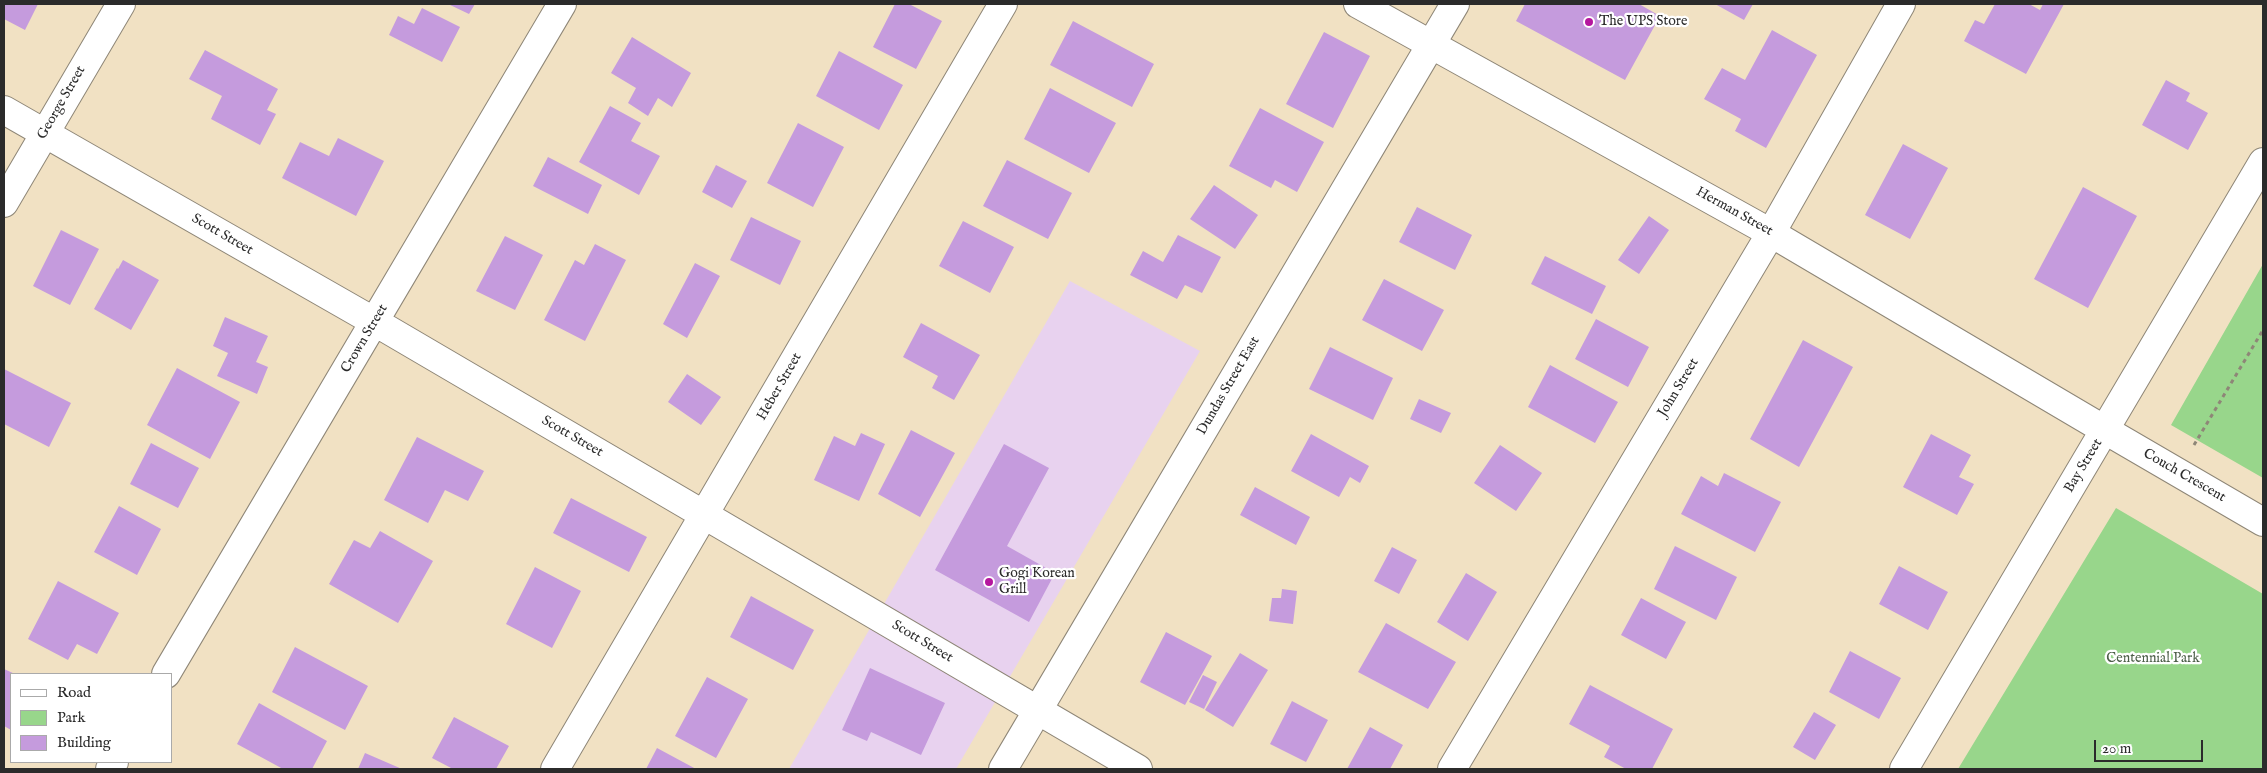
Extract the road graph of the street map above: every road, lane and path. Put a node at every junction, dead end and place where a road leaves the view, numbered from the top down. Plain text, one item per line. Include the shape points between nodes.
1 (121, 4) edge
2 (562, 4) edge
3 (1003, 4) edge
4 (1358, 4) edge
5 (1455, 4) edge
6 (1901, 4) edge
7 (1430, 45) junction
8 (4, 110) edge
9 (44, 134) junction
10 (2263, 162) edge
11 (4, 203) edge
12 (1771, 233) junction
13 (375, 322) junction
14 (2263, 330) edge
15 (2105, 430) junction
16 (2193, 447) dead end
17 (705, 515) junction
18 (2263, 522) edge
19 (167, 673) edge
20 (1038, 711) junction
21 (555, 769) edge
22 (1004, 769) edge
23 (1138, 769) edge
24 (1452, 769) edge
25 (1904, 769) edge

1 - 9 street, George Street
2 - 13 street, Crown Street
3 - 17 street, Heber Street
4 - 7 street, Herman Street
5 - 7 street, Dundas Street East
6 - 12 street, John Street
7 - 12 street, Herman Street
7 - 20 street, Dundas Street East
8 - 9 street, Scott Street
9 - 11 street, George Street
9 - 13 street, Scott Street
10 - 15 street, Bay Street
12 - 15 street, Herman Street
12 - 24 street, John Street
13 - 17 street, Scott Street
13 - 19 street, Crown Street
14 - 16 path
15 - 18 street, Couch Crescent
15 - 25 street, Bay Street
17 - 20 street, Scott Street
17 - 21 street, Heber Street
20 - 22 street, Dundas Street East
20 - 23 street, Scott Street

